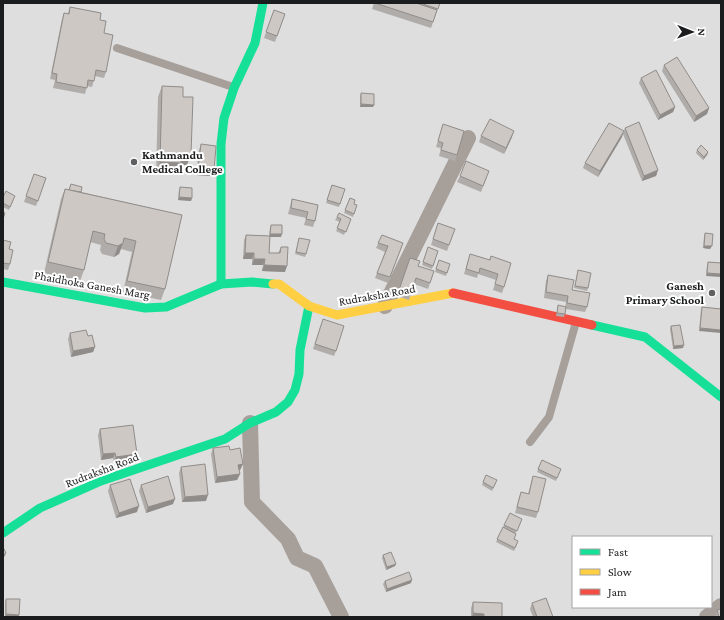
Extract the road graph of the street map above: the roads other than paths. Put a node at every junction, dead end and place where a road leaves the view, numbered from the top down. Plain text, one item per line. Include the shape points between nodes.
1 (263, 3) edge
2 (118, 48) dead end
3 (234, 88) junction
4 (468, 138) dead end
5 (3, 282) edge
6 (221, 284) junction
7 (309, 306) junction
8 (385, 306) junction
9 (576, 322) junction
10 (721, 397) edge
11 (250, 423) junction
12 (530, 442) dead end
13 (3, 533) edge
14 (721, 606) edge
15 (341, 617) edge
16 (707, 617) edge

1 - 3 street via 255,43
2 - 3 lane
3 - 6 street via 224,118 221,144
4 - 8 street
5 - 6 street, Phaidhoka Ganesh Marg via 145,308 166,308
6 - 7 street, Phaidhoka Ganesh Marg via 279,284
7 - 8 street, Rudraksha Road via 337,315
7 - 11 street, Rudraksha Road via 295,390 288,402 276,412
8 - 9 street, Rudraksha Road via 454,293
9 - 10 street, Rudraksha Road via 645,337
9 - 12 lane via 549,417
11 - 13 street, Rudraksha Road via 224,439 101,481 40,508
11 - 15 street via 252,502 288,539 297,558 315,566
14 - 16 street

